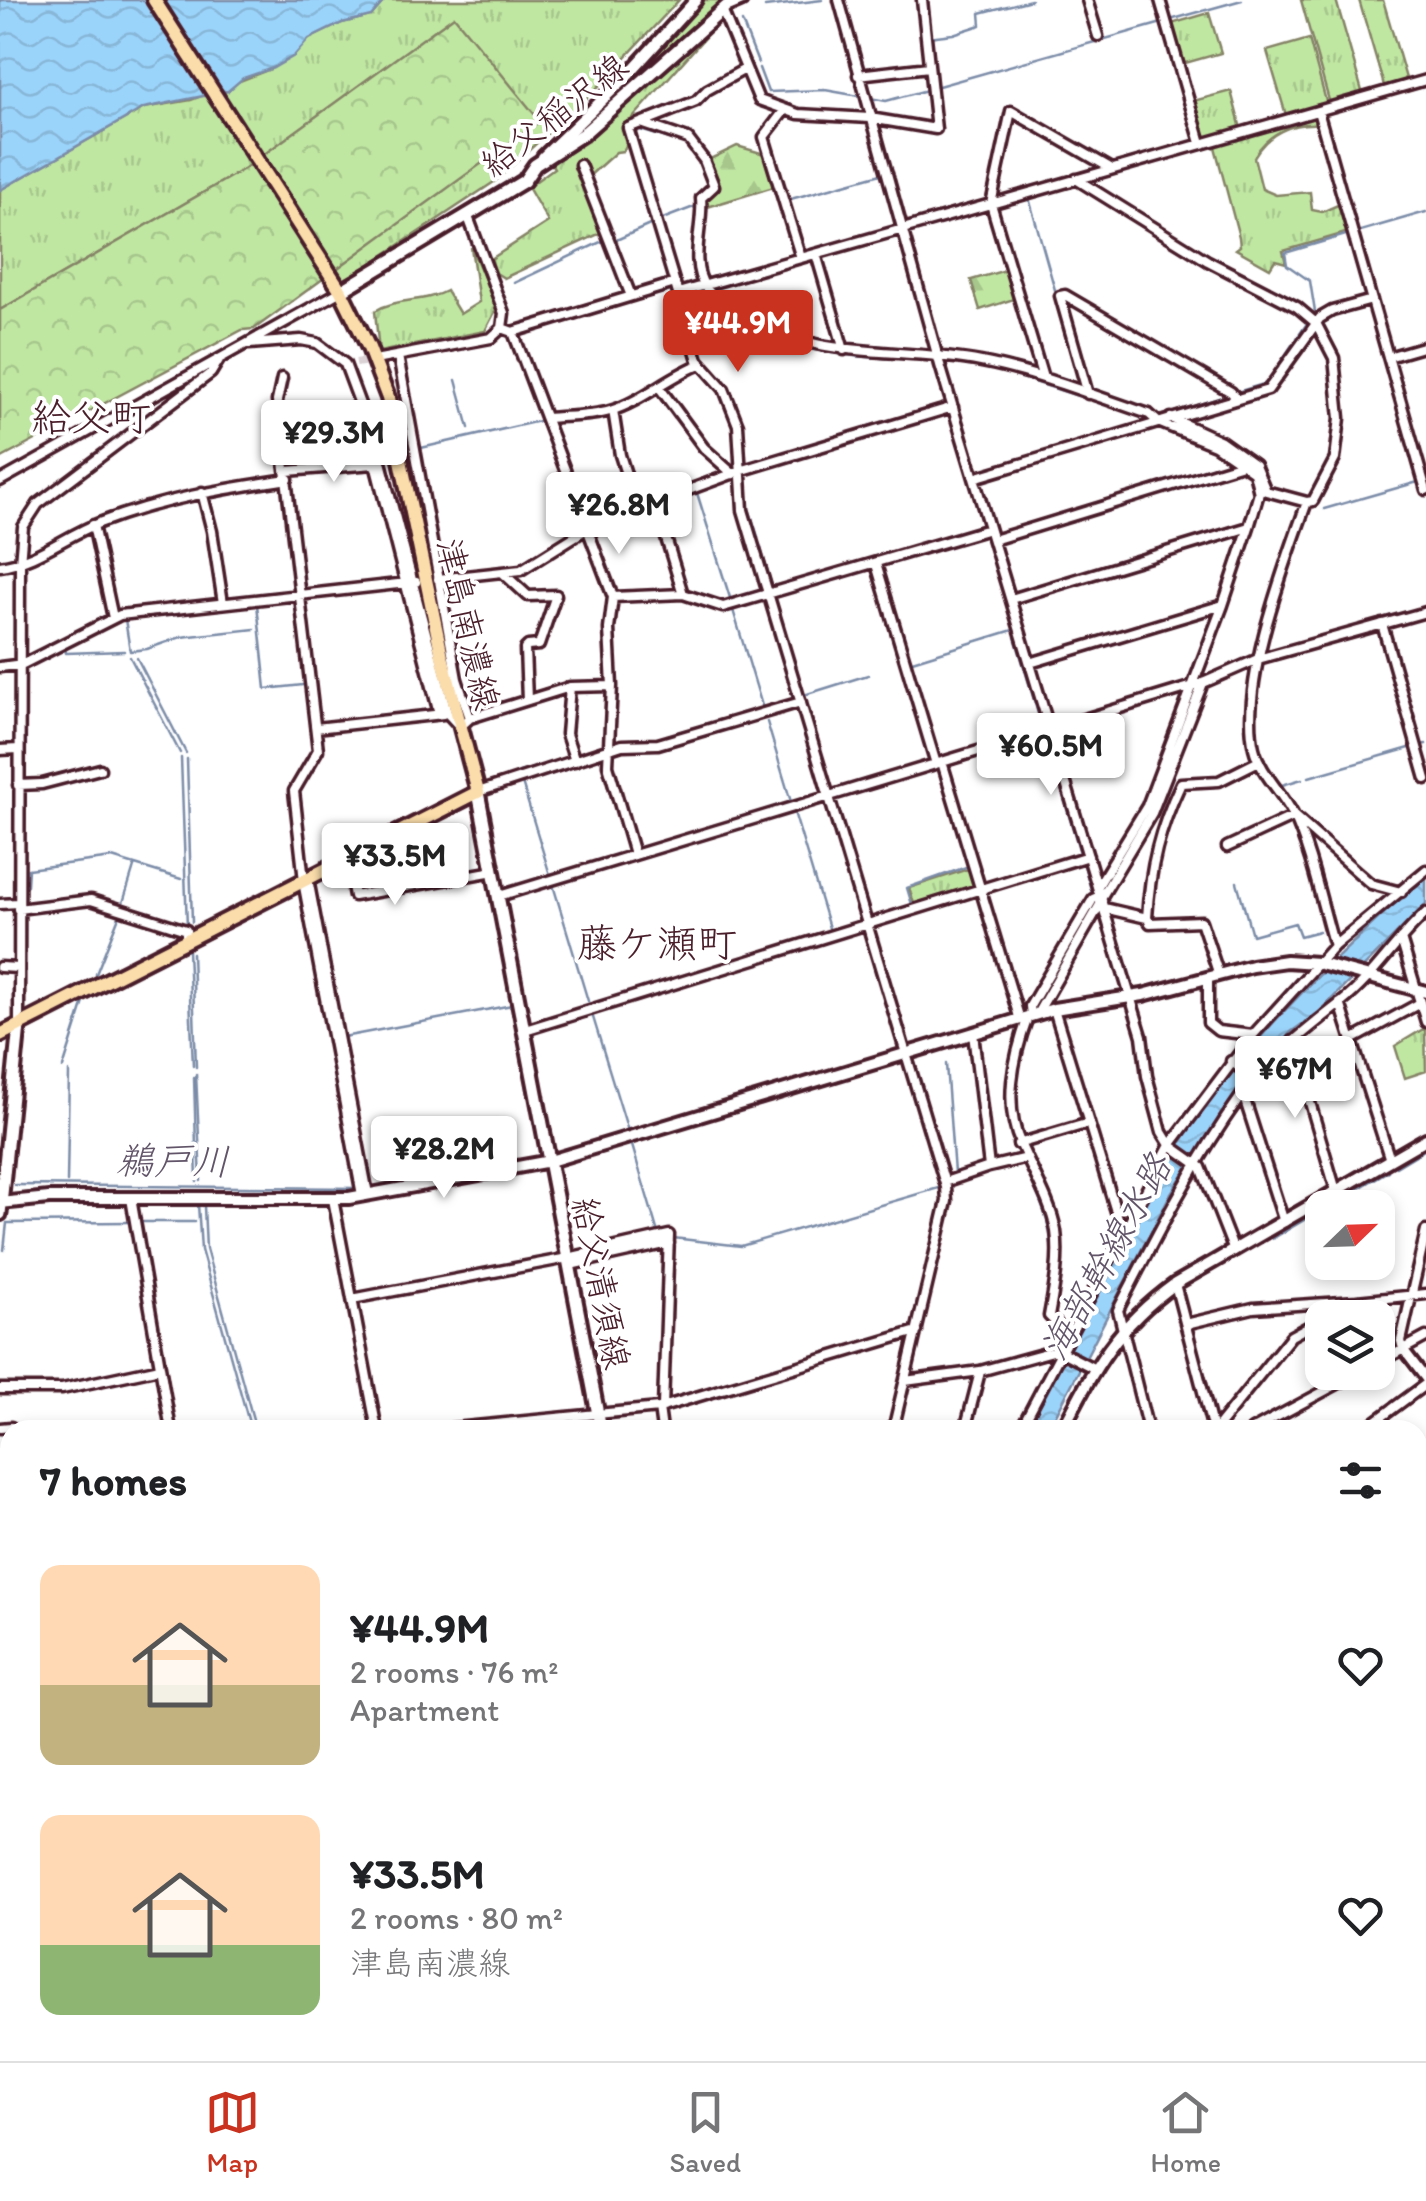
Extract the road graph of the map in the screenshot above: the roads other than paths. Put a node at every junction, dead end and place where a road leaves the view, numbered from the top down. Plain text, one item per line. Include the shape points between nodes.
1 (154, 0) edge
2 (696, 0) edge
3 (741, 0) edge
4 (839, 0) edge
5 (922, 0) edge
6 (1087, 0) edge
7 (1160, 0) edge
8 (722, 10) junction
9 (1098, 36) dead end
10 (928, 67) junction
11 (745, 69) junction
12 (858, 75) junction
13 (1426, 80) edge
14 (1318, 110) junction
15 (784, 111) junction
16 (870, 118) junction
17 (642, 123) junction
18 (1202, 143) junction
19 (535, 165) junction
20 (580, 166) dead end
21 (1112, 169) junction
22 (1076, 180) junction
23 (991, 204) junction
24 (467, 214) junction
25 (902, 229) junction
26 (816, 254) junction
27 (801, 258) junction
28 (337, 285) junction
29 (704, 286) junction
30 (676, 288) junction
31 (631, 296) junction
32 (1372, 300) junction
33 (1316, 324) junction
34 (502, 328) junction
35 (513, 332) junction
36 (250, 344) junction
37 (1426, 346) edge
38 (844, 350) junction
39 (398, 356) junction
40 (937, 356) junction
41 (1388, 357) junction
42 (219, 360) junction
43 (380, 360) tunnel mouth
44 (701, 364) junction
45 (282, 378) dead end
46 (1043, 378) junction
47 (658, 387) junction
48 (1088, 394) junction
49 (1237, 399) junction
50 (354, 407) dead end
51 (952, 407) junction
52 (613, 410) junction
53 (546, 418) junction
54 (1171, 418) junction
55 (1158, 422) junction
56 (376, 461) junction
57 (1242, 464) junction
58 (736, 473) junction
59 (288, 475) junction
60 (974, 478) junction
61 (0, 481) edge
62 (1426, 490) edge
63 (202, 492) junction
64 (655, 502) junction
65 (1307, 502) junction
66 (638, 509) junction
67 (93, 526) junction
68 (588, 528) junction
69 (1249, 528) junction
70 (990, 529) junction
71 (992, 540) junction
72 (20, 563) junction
73 (876, 564) junction
74 (0, 566) edge
75 (503, 573) junction
76 (436, 579) junction
77 (412, 582) junction
78 (683, 594) junction
79 (769, 594) junction
80 (301, 595) junction
81 (613, 597) junction
82 (1010, 599) junction
83 (223, 603) junction
84 (1223, 605) junction
85 (1426, 612) edge
86 (113, 618) junction
87 (1382, 624) junction
88 (1258, 659) junction
89 (1030, 663) junction
90 (8, 665) edge
91 (0, 675) edge
92 (1198, 684) junction
93 (570, 686) junction
94 (612, 686) junction
95 (527, 700) junction
96 (802, 702) junction
97 (443, 714) junction
98 (464, 722) junction
99 (316, 728) junction
100 (1050, 730) junction
101 (18, 749) junction
102 (608, 749) junction
103 (0, 750) edge
104 (574, 760) junction
105 (1259, 761) junction
106 (939, 763) junction
107 (100, 769) dead end
108 (1426, 780) edge
109 (1182, 783) junction
110 (1165, 784) junction
111 (18, 786) junction
112 (478, 792) junction
113 (830, 796) junction
114 (1294, 816) junction
115 (1226, 846) dead end
116 (634, 854) junction
117 (1088, 856) junction
118 (346, 859) junction
119 (1426, 870) edge
120 (494, 871) junction
121 (305, 880) junction
122 (980, 890) junction
123 (1400, 892) junction
124 (499, 896) junction
125 (1101, 898) junction
126 (0, 904) edge
127 (18, 906) junction
128 (1426, 912) edge
129 (1147, 918) junction
130 (869, 926) junction
131 (1412, 926) junction
132 (1426, 929) edge
133 (1400, 939) junction
134 (186, 940) junction
135 (1334, 946) junction
136 (1316, 963) junction
137 (0, 967) edge
138 (18, 968) junction
139 (1365, 974) junction
140 (1214, 976) junction
141 (1421, 994) edge
142 (1131, 996) junction
143 (1340, 1003) junction
144 (1054, 1009) junction
145 (1029, 1017) junction
146 (1426, 1022) edge
147 (19, 1026) junction
148 (525, 1030) junction
149 (974, 1033) junction
150 (1253, 1034) junction
151 (0, 1035) edge
152 (1352, 1040) junction
153 (1292, 1041) junction
154 (906, 1053) junction
155 (1232, 1062) junction
156 (1253, 1079) junction
157 (1243, 1094) junction
158 (1089, 1123) junction
159 (1426, 1139) edge
160 (1019, 1144) junction
161 (1172, 1146) junction
162 (1027, 1158) junction
163 (1390, 1160) junction
164 (550, 1161) junction
165 (1194, 1161) junction
166 (989, 1167) junction
167 (945, 1182) junction
168 (1336, 1190) edge
169 (1338, 1190) edge
170 (365, 1195) junction
171 (131, 1198) junction
172 (334, 1199) junction
173 (1, 1202) edge
174 (1305, 1209) edge
175 (0, 1214) edge
176 (1284, 1222) junction
177 (1426, 1231) edge
178 (1122, 1232) junction
179 (1234, 1251) junction
180 (569, 1262) junction
181 (1175, 1284) junction
182 (1426, 1294) edge
183 (1412, 1295) junction
184 (352, 1299) junction
185 (1373, 1300) edge
186 (1305, 1305) edge
187 (1186, 1324) junction
188 (1305, 1328) edge
189 (1122, 1329) junction
190 (917, 1331) junction
191 (1068, 1335) junction
192 (1426, 1337) edge
193 (1403, 1349) junction
194 (1062, 1352) junction
195 (1395, 1353) edge
196 (1090, 1366) junction
197 (160, 1368) junction
198 (980, 1372) junction
199 (905, 1381) junction
200 (1426, 1381) edge
201 (0, 1390) edge
202 (1326, 1390) edge
203 (661, 1408) junction
204 (598, 1414) junction
205 (169, 1420) edge
206 (375, 1420) edge
207 (548, 1420) edge
208 (599, 1420) edge
209 (662, 1420) edge
210 (895, 1420) edge
211 (967, 1420) edge
212 (1025, 1420) edge
213 (1068, 1420) edge
214 (1145, 1420) edge
215 (1211, 1420) edge
216 (1222, 1420) edge
217 (1271, 1420) edge
218 (1377, 1420) edge

1 - 28 main road, 津島南濃線
2 - 19 street
3 - 8 main road, 給父稲沢線
4 - 12 street
5 - 10 street
6 - 9 street
7 - 18 street
8 - 11 street
8 - 19 main road, 給父稲沢線 via 583,134
10 - 12 street
10 - 16 street via 936,128
11 - 15 street via 759,100
11 - 17 street
12 - 16 street
13 - 14 street
14 - 18 street
14 - 32 street
15 - 16 street
15 - 27 street via 764,137
16 - 25 street
17 - 29 street via 682,136 704,160 714,186 701,198 697,253
17 - 30 street via 628,128
18 - 21 street
19 - 24 main road, 給父稲沢線 via 524,182
20 - 31 street
21 - 22 street
21 - 23 street via 1010,111
22 - 23 street
22 - 33 street via 1297,306
23 - 25 street
23 - 46 street
24 - 28 main road, 給父稲沢線
24 - 34 street via 504,313
25 - 26 street
25 - 40 street
26 - 27 street
26 - 38 street
27 - 29 street
28 - 36 street
28 - 98 main road, 津島南濃線 via 388,398
29 - 30 street
29 - 38 street via 757,325
30 - 31 street
30 - 44 street
31 - 35 street
32 - 33 street via 1332,311
32 - 41 street
33 - 49 street via 1268,390
33 - 65 street via 1334,358 1340,418 1335,459
34 - 35 street
34 - 39 street via 491,338
35 - 53 street
36 - 42 street
36 - 56 street via 301,340 350,364
37 - 41 street
38 - 40 street
39 - 43 street
39 - 76 street
40 - 46 street
40 - 51 street
41 - 62 street
42 - 61 street
42 - 72 street via 212,372 38,504 23,527
44 - 47 street
44 - 58 street via 732,406
45 - 59 street via 277,401
46 - 48 street
47 - 52 street
47 - 58 street via 704,448
48 - 49 street via 1060,296 1065,294
48 - 55 street
49 - 54 street
50 - 56 street
51 - 58 street
51 - 60 street
52 - 53 street
52 - 66 street
53 - 68 street
54 - 55 street
54 - 65 street via 1255,465 1266,491
55 - 57 street
55 - 60 street
56 - 59 street
56 - 77 street
57 - 69 street via 1254,472 1259,493
57 - 71 street
58 - 64 street
58 - 79 street
59 - 63 street
59 - 80 street
60 - 70 street
63 - 67 street
63 - 83 street
64 - 66 street
64 - 78 street
65 - 88 street
66 - 68 street
67 - 72 street
67 - 86 street
68 - 75 street via 520,570
68 - 81 street
69 - 82 street
69 - 84 street
70 - 71 street
70 - 73 street
71 - 82 street
72 - 74 street
72 - 90 street
73 - 79 street
73 - 106 street
75 - 76 street
75 - 95 street via 528,596 556,596 540,645 525,649
76 - 98 street
77 - 80 street
77 - 97 street
78 - 79 street via 723,606
78 - 81 street
79 - 96 street
80 - 83 street
80 - 99 street
81 - 94 street
82 - 89 street
83 - 86 street
84 - 89 street
84 - 92 street
85 - 87 street
86 - 90 street
87 - 88 street
87 - 108 street
88 - 92 street
88 - 105 street via 1252,732
89 - 100 street
90 - 91 street
90 - 101 street
92 - 100 street
92 - 110 street
92 - 125 street
93 - 94 street
93 - 95 street
93 - 104 street via 566,734
94 - 102 street
95 - 98 street
96 - 102 street via 658,744
96 - 113 street
97 - 98 street
97 - 99 street
98 - 112 main road, 津島南濃線
99 - 121 street via 317,753 294,791
100 - 106 street
100 - 117 street
101 - 103 street
101 - 111 street
102 - 104 street
102 - 116 street
104 - 112 street
105 - 109 street via 1220,780
105 - 114 street
106 - 113 street
106 - 122 street
107 - 111 street
109 - 110 street
109 - 129 street via 1149,872
110 - 125 street
111 - 127 street
112 - 118 main road
112 - 120 main road, 給父清須線
113 - 116 street
113 - 130 street
114 - 115 street
114 - 123 street via 1371,884
114 - 135 street
116 - 124 street
117 - 122 street
117 - 125 street
118 - 120 street via 354,896
118 - 121 main road
119 - 123 street
120 - 124 main road, 給父清須線
121 - 134 main road
121 - 170 street
122 - 130 street
122 - 145 street
123 - 135 street
124 - 148 main road, 給父清須線
125 - 129 street
125 - 142 street
125 - 145 street
126 - 127 street
127 - 134 street via 91,900 186,930
127 - 138 street
128 - 131 street
129 - 140 street via 1201,921
130 - 148 street
130 - 154 street
131 - 132 street
131 - 133 street
133 - 139 street
133 - 141 street
134 - 147 main road
135 - 136 street
136 - 139 street
136 - 140 street
136 - 150 street
137 - 138 street
138 - 147 street
139 - 141 street
139 - 143 street
140 - 142 street
140 - 150 street via 1208,1024
141 - 146 street
141 - 152 street
142 - 144 street
142 - 161 street via 1162,1132
143 - 152 street
143 - 153 street
144 - 145 street
144 - 158 street
145 - 149 street
145 - 160 street via 1013,1066
147 - 151 main road
147 - 173 main road
148 - 164 main road, 給父清須線
149 - 154 street
149 - 166 street
150 - 155 street
152 - 163 street
153 - 156 street
153 - 168 street
154 - 164 street
154 - 167 street
155 - 156 street
155 - 161 street
156 - 157 street
157 - 165 street
157 - 176 street
158 - 160 street
158 - 178 street
159 - 163 street
160 - 162 street
161 - 165 street
161 - 178 street
162 - 166 street
162 - 191 street via 1056,1233 1049,1316
163 - 169 street
164 - 170 street
164 - 180 main road, 給父清須線
165 - 179 street
165 - 189 street via 1118,1310
166 - 167 street
167 - 190 street via 948,1201
170 - 172 street
171 - 172 street
171 - 173 street
171 - 197 street
172 - 184 street
173 - 175 main road
174 - 176 street
176 - 179 street
177 - 183 street
178 - 191 street
179 - 181 street
180 - 184 street
180 - 203 street via 669,1235
180 - 204 main road, 給父清須線
181 - 187 street
181 - 189 street
182 - 183 street
183 - 185 street
183 - 193 street
184 - 206 street
186 - 187 street via 1252,1308
187 - 215 street
188 - 216 street via 1291,1336
189 - 196 street
189 - 214 street
190 - 199 street
190 - 203 street
191 - 194 street
192 - 193 street
193 - 195 street
193 - 200 street
194 - 196 street
194 - 198 street
194 - 212 street
196 - 213 street
197 - 201 street via 62,1389
197 - 205 street
198 - 199 street
198 - 211 street
199 - 210 street
200 - 218 street
202 - 217 street
203 - 204 street
203 - 209 street
204 - 207 street
204 - 208 main road, 給父清須線

